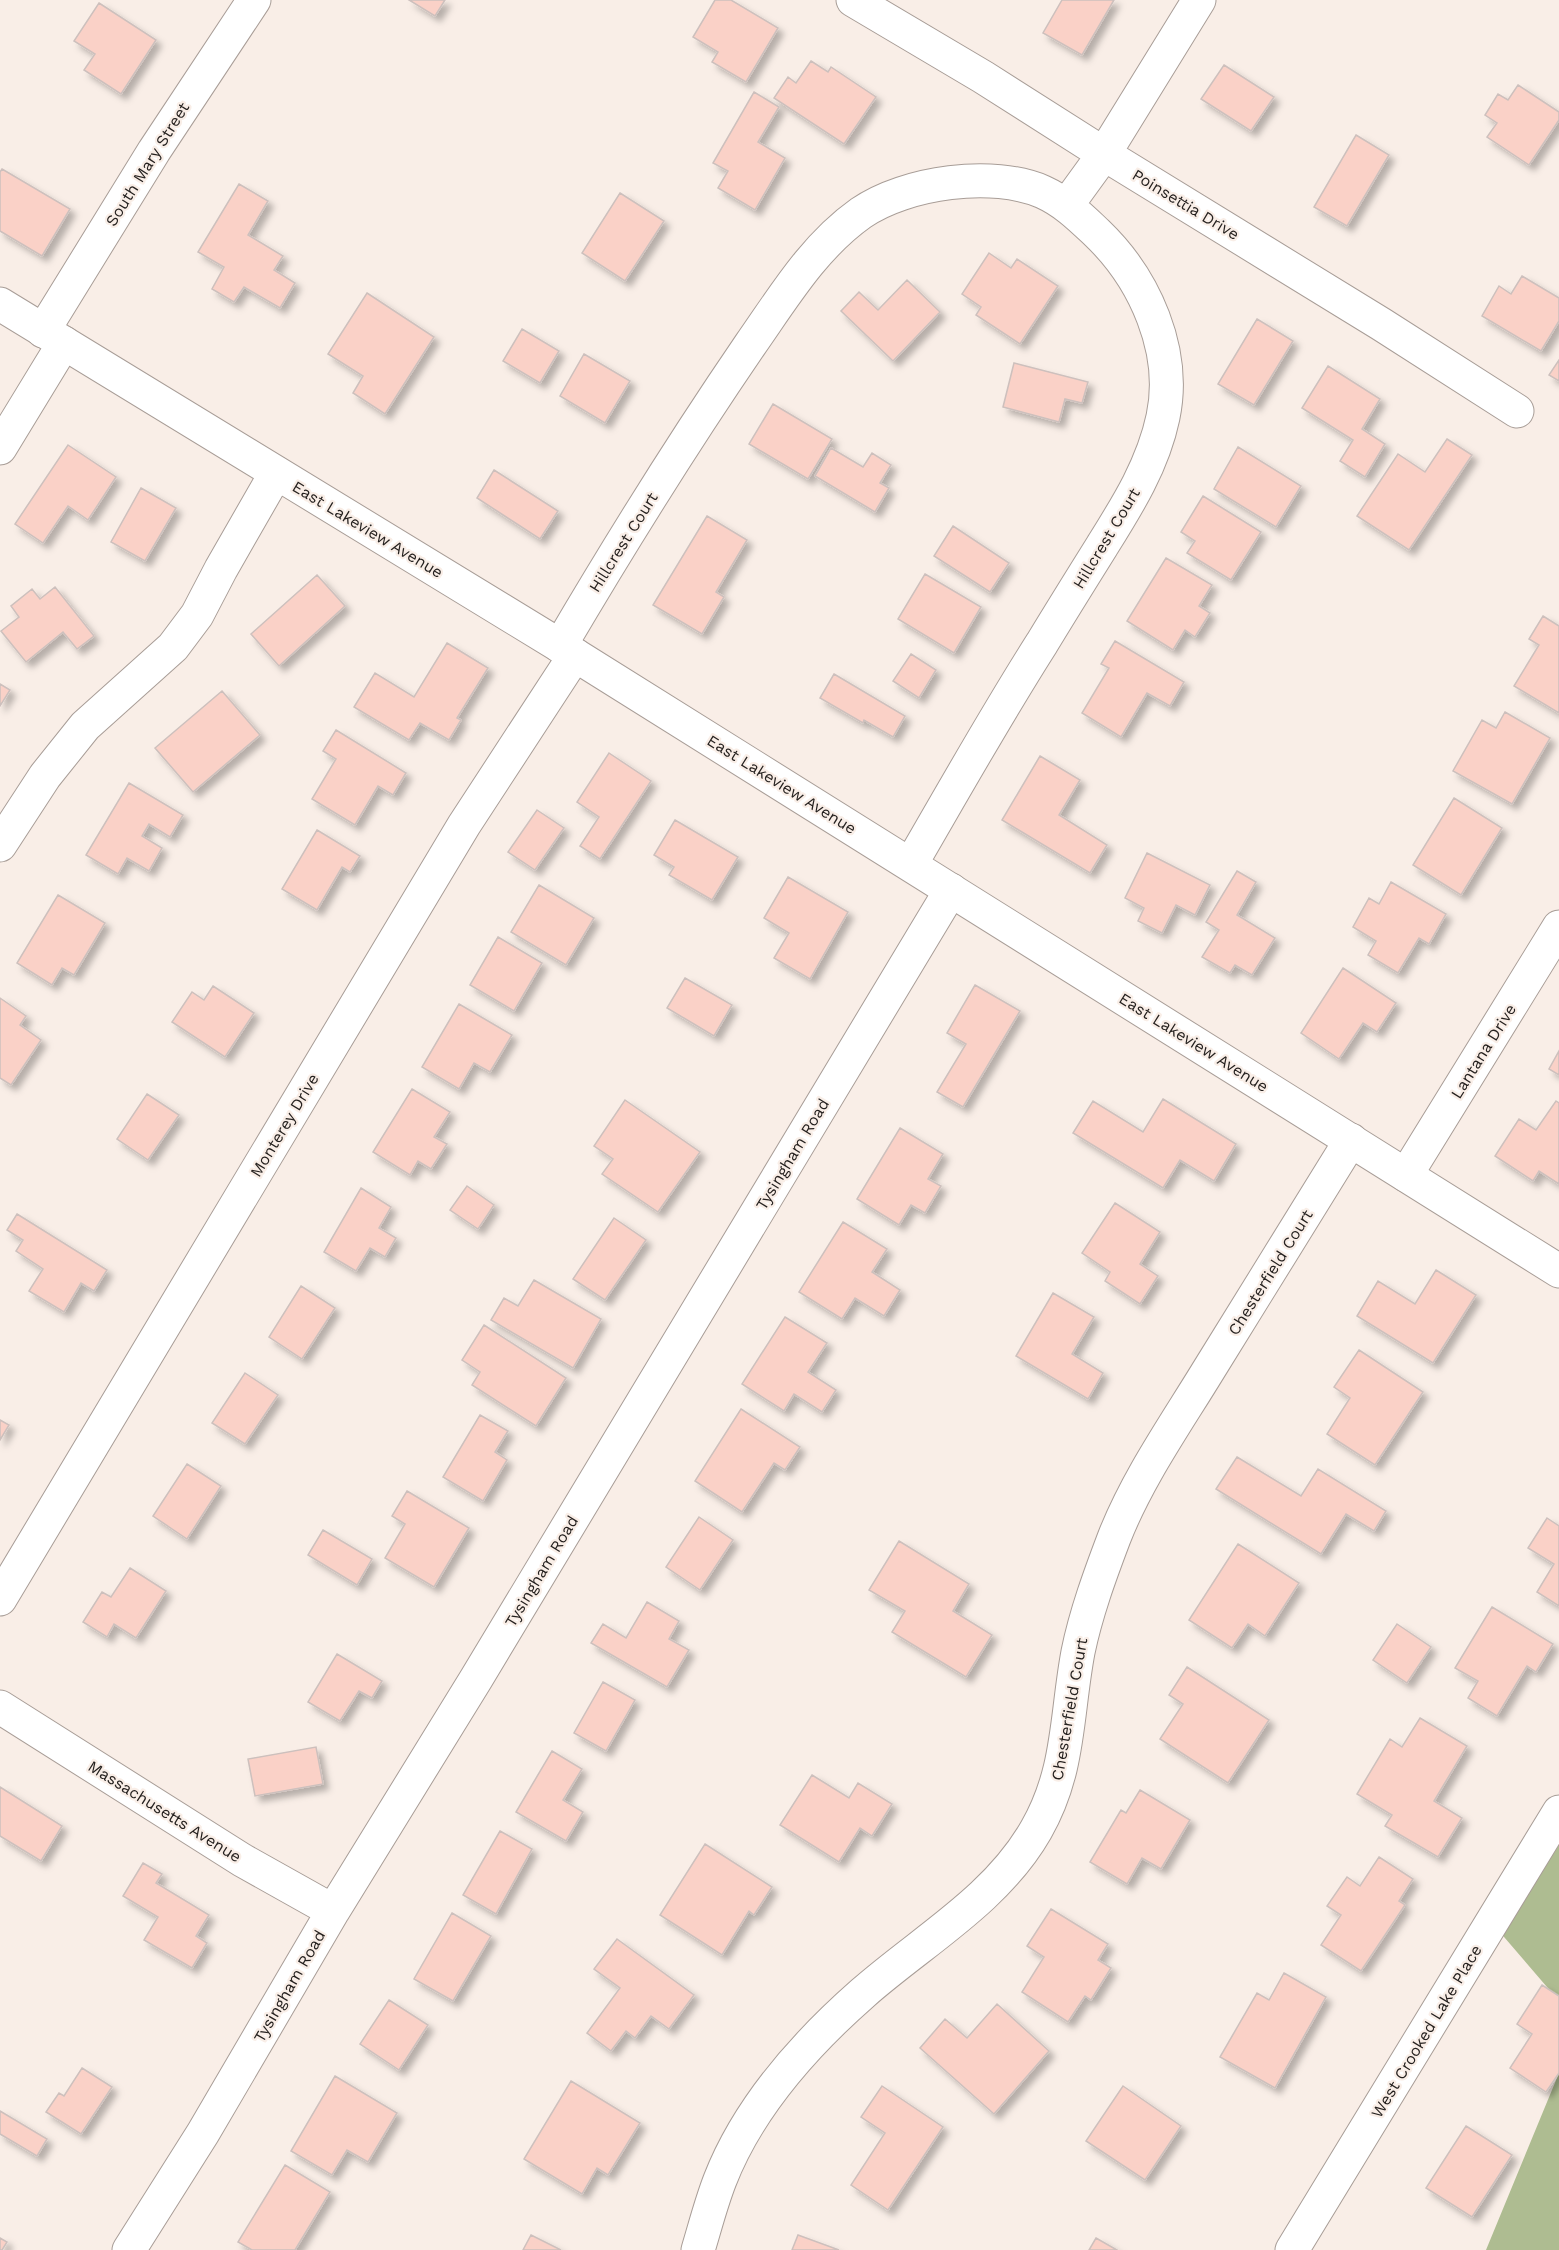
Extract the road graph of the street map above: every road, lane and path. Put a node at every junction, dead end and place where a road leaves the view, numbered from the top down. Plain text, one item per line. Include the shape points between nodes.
1 (254, 0) edge
2 (854, 0) edge
3 (1199, 0) edge
4 (1104, 154) junction
5 (1068, 205) junction
6 (0, 304) edge
7 (54, 337) junction
8 (1517, 411) dead end
9 (0, 448) edge
10 (276, 473) junction
11 (567, 650) junction
12 (0, 845) edge
13 (911, 864) junction
14 (951, 890) junction
15 (1559, 927) edge
16 (1351, 1140) junction
17 (1406, 1175) junction
18 (1559, 1271) edge
19 (0, 1599) edge
20 (0, 1707) edge
21 (1559, 1812) edge
22 (333, 1911) junction
23 (129, 2250) edge
24 (698, 2250) edge
25 (1292, 2250) edge

1 - 7 street, South Mary Street via 154,151
2 - 4 street, Poinsettia Drive
3 - 4 street
4 - 5 street
4 - 8 street, Poinsettia Drive
5 - 11 street, Hillcrest Court via 1040,190 1004,183 963,181 929,185 897,194 863,212 828,241 796,279 723,385 610,561
5 - 13 street, Hillcrest Court via 1131,274 1152,313 1163,348 1167,383 1163,418 1147,468 1127,506
6 - 7 street, East Lakeview Avenue
7 - 9 street, South Mary Street
7 - 10 street, East Lakeview Avenue
10 - 11 street, East Lakeview Avenue
10 - 12 street via 197,615 173,647 85,726 45,776
11 - 13 street, East Lakeview Avenue
11 - 19 street, Monterey Drive
13 - 14 street, East Lakeview Avenue
14 - 16 street, East Lakeview Avenue
14 - 22 street, Tysingham Road
15 - 17 street, Lantana Drive
16 - 17 street, East Lakeview Avenue
16 - 24 street, Chesterfield Court via 1152,1461 1115,1534 1078,1651 1063,1763 1034,1834 999,1878 962,1915 863,1993 766,2096 743,2131 720,2181
17 - 18 street, East Lakeview Avenue
20 - 22 street, Massachusetts Avenue via 242,1860
21 - 25 street, West Crooked Lake Place
22 - 23 street, Tysingham Road via 203,2133

